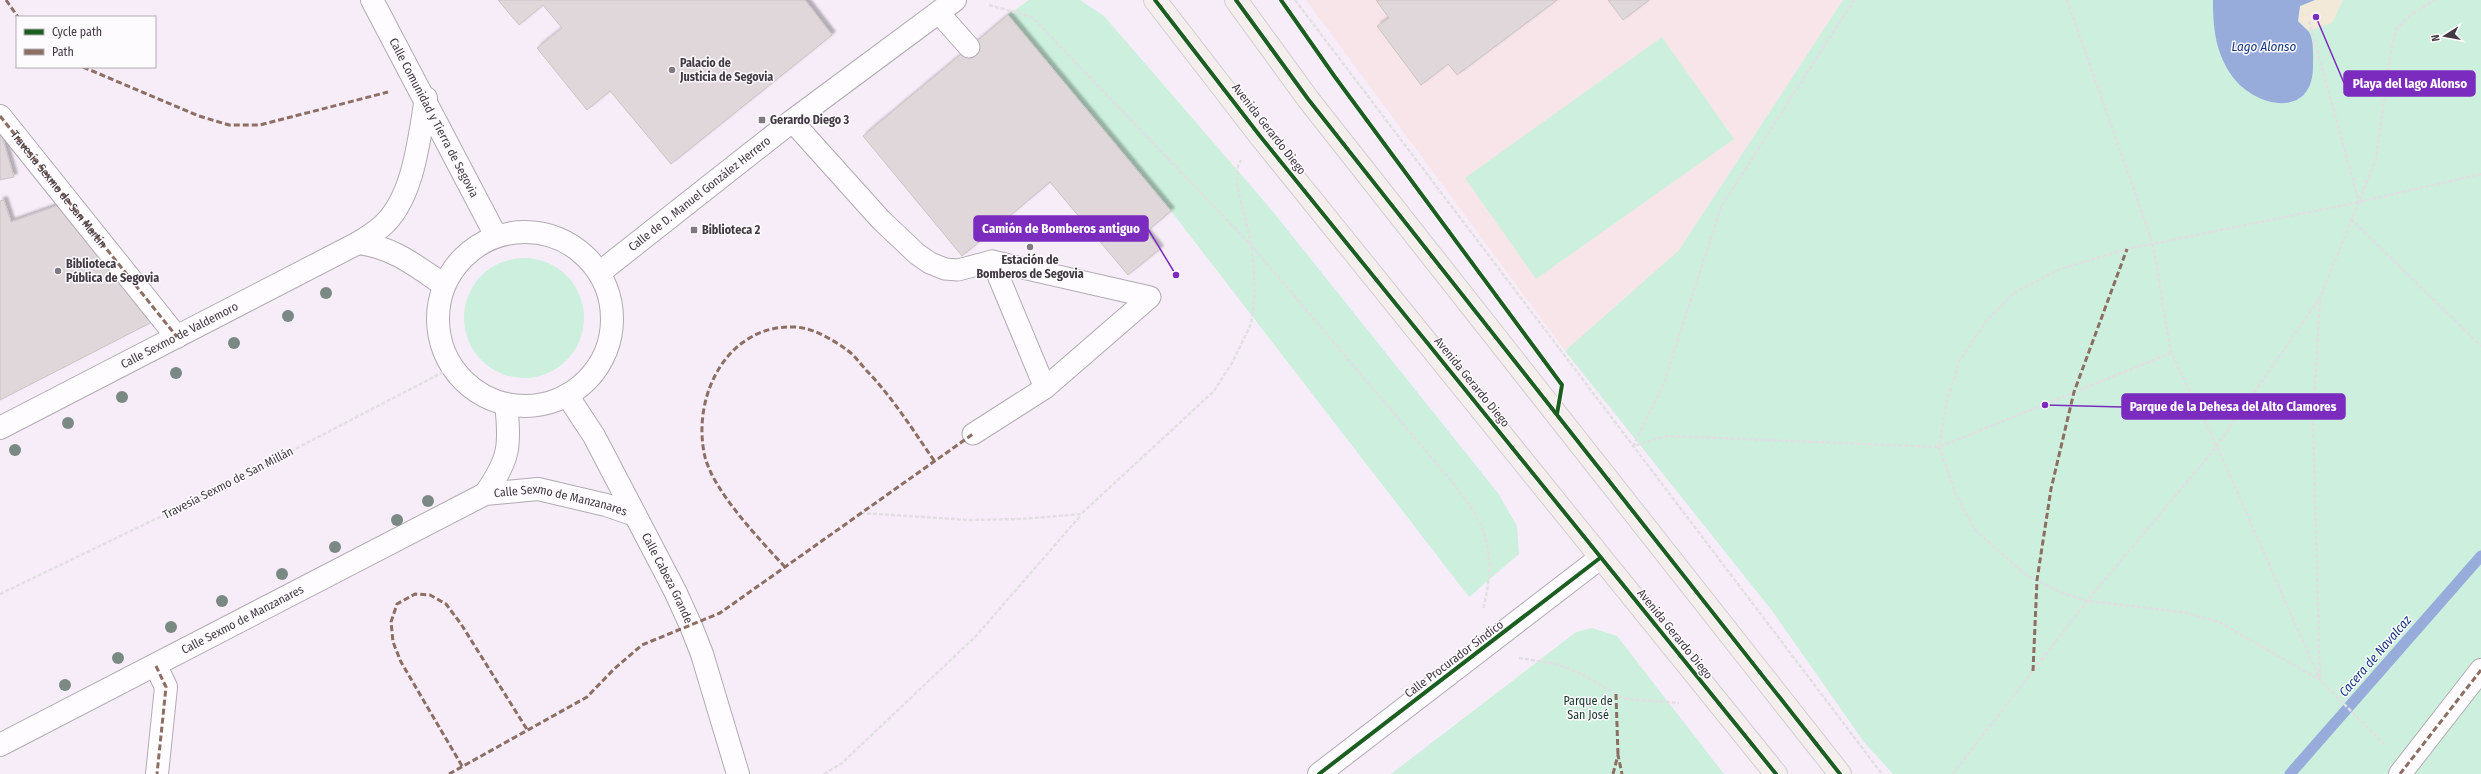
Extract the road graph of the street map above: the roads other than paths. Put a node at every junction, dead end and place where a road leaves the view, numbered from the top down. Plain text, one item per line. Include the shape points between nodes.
1 (372, 0) edge
2 (1155, 0) edge
3 (1236, 0) edge
4 (946, 6) edge
5 (969, 47) dead end
6 (426, 98) junction
7 (0, 116) edge
8 (792, 121) junction
9 (496, 236) junction
10 (358, 243) junction
11 (992, 261) junction
12 (599, 273) junction
13 (444, 285) junction
14 (177, 337) junction
15 (1045, 388) junction
16 (567, 395) junction
17 (506, 404) junction
18 (0, 428) edge
19 (973, 434) dead end
20 (485, 494) junction
21 (635, 515) junction
22 (1600, 558) junction
23 (156, 666) junction
24 (2481, 670) edge
25 (0, 744) edge
26 (157, 774) edge
27 (738, 774) edge
28 (1319, 774) edge
29 (1776, 774) edge
30 (1840, 774) edge
31 (2400, 774) edge

1 - 6 street, Calle Comunidad y Tierra de Segovia
2 - 22 main road, Avenida Gerardo Diego via 1260,136
3 - 30 main road via 1308,99
4 - 5 lane
4 - 8 street, Calle de D. Manuel González Herrero
6 - 9 street, Calle Comunidad y Tierra de Segovia
6 - 10 street, Calle Sexmo de Valdemoro via 418,147 406,190 382,226
7 - 14 street, Travesía Sexmo de San Martín
8 - 11 lane via 858,195 917,254 930,263 958,270
8 - 12 street, Calle de D. Manuel González Herrero
9 - 12 street via 519,231 543,233 566,241 584,254
9 - 13 street via 474,247 457,264
10 - 13 street via 383,248 402,256
10 - 14 street, Calle Sexmo de Valdemoro
11 - 15 lane
11 - 15 lane via 1150,297
12 - 16 street via 609,295 612,318 609,341 601,363 586,381
13 - 17 street via 438,310 439,335 448,359 462,380 483,395
14 - 18 street, Calle Sexmo de Valdemoro
15 - 19 lane
16 - 17 street via 541,404
16 - 21 street, Calle Cabeza Grande via 594,436
17 - 20 street, Calle Sexmo de Manzanares via 510,435 506,459 499,475
20 - 21 street, Calle Sexmo de Manzanares via 538,489 606,505
20 - 23 street, Calle Sexmo de Manzanares
21 - 27 street, Calle Cabeza Grande via 691,626 702,654
22 - 28 street, Calle Procurador Síndico
22 - 29 main road, Avenida Gerardo Diego
23 - 25 street, Calle Sexmo de Manzanares
23 - 26 street via 166,687
24 - 31 street

